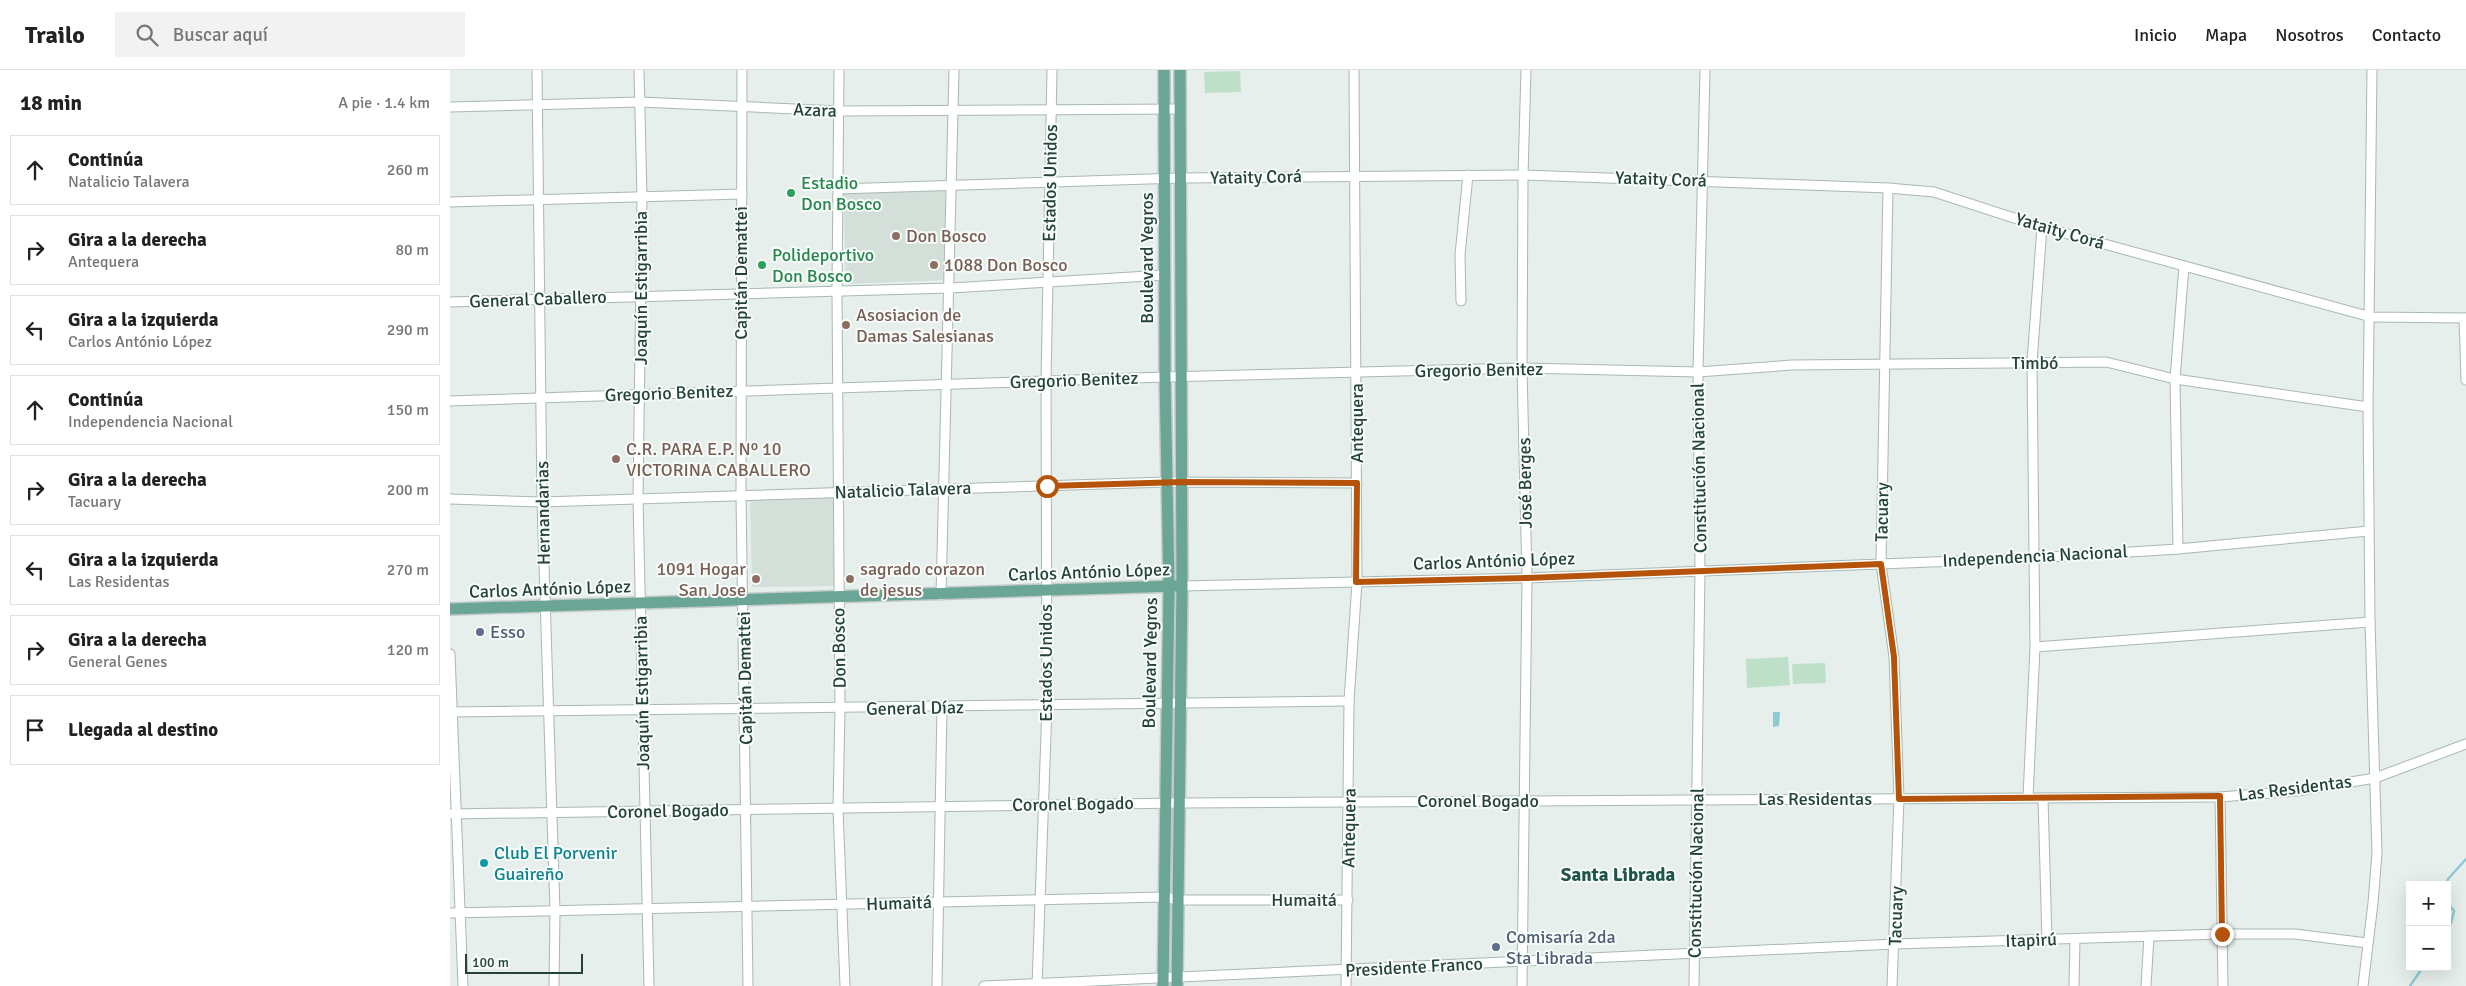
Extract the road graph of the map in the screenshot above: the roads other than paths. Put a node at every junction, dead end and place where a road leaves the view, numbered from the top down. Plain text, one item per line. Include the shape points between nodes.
1 (538, 70) edge
2 (639, 70) edge
3 (742, 70) edge
4 (839, 70) edge
5 (954, 70) edge
6 (1052, 70) edge
7 (1164, 70) edge
8 (1180, 70) edge
9 (1354, 70) edge
10 (1526, 70) edge
11 (1705, 70) edge
12 (2372, 70) edge
13 (640, 102) junction
14 (539, 104) junction
15 (742, 106) junction
16 (450, 107) edge
17 (1164, 109) junction
18 (1180, 109) junction
19 (1051, 110) junction
20 (839, 111) junction
21 (954, 111) junction
22 (1468, 175) junction
23 (1523, 175) junction
24 (1355, 176) junction
25 (1180, 178) junction
26 (1164, 180) junction
27 (1703, 180) junction
28 (1050, 183) junction
29 (953, 186) junction
30 (1888, 188) junction
31 (838, 189) junction
32 (742, 194) junction
33 (642, 197) junction
34 (539, 200) junction
35 (450, 202) edge
36 (2042, 227) junction
37 (2184, 266) junction
38 (1165, 275) junction
39 (1048, 283) junction
40 (950, 288) junction
41 (837, 291) junction
42 (742, 294) junction
43 (641, 296) junction
44 (540, 298) junction
45 (450, 302) edge
46 (1461, 302) dead end
47 (2371, 317) junction
48 (2465, 318) edge
49 (2032, 362) junction
50 (1885, 364) junction
51 (1522, 368) junction
52 (1698, 372) junction
53 (1357, 373) junction
54 (1165, 377) junction
55 (1181, 378) junction
56 (2175, 379) junction
57 (2466, 380) edge
58 (1046, 381) junction
59 (947, 384) junction
60 (838, 388) junction
61 (741, 391) junction
62 (640, 394) junction
63 (540, 398) junction
64 (450, 400) edge
65 (2368, 406) junction
66 (1167, 482) junction
67 (1182, 482) junction
68 (1357, 483) junction
69 (1047, 486) junction
70 (943, 489) junction
71 (837, 492) junction
72 (741, 495) junction
73 (638, 498) junction
74 (450, 499) edge
75 (542, 502) junction
76 (2369, 531) junction
77 (2178, 549) junction
78 (2035, 558) junction
79 (1881, 564) junction
80 (1700, 571) junction
81 (1527, 578) junction
82 (1356, 582) junction
83 (1169, 586) junction
84 (1182, 586) junction
85 (1046, 592) junction
86 (941, 595) junction
87 (838, 598) junction
88 (744, 601) junction
89 (640, 604) junction
90 (545, 606) junction
91 (450, 609) edge
92 (2370, 622) junction
93 (2036, 647) junction
94 (450, 654) edge
95 (1349, 701) junction
96 (1167, 704) junction
97 (1181, 704) junction
98 (1047, 706) junction
99 (840, 708) junction
100 (942, 708) junction
101 (642, 710) junction
102 (745, 710) junction
103 (451, 712) edge
104 (548, 712) junction
105 (2466, 744) edge
106 (2375, 778) junction
107 (2220, 796) junction
108 (2028, 797) junction
109 (2043, 798) junction
110 (1899, 799) junction
111 (1697, 800) junction
112 (1525, 801) junction
113 (1180, 802) junction
114 (1349, 802) junction
115 (1166, 803) junction
116 (1044, 805) junction
117 (940, 806) junction
118 (838, 808) junction
119 (746, 810) junction
120 (645, 811) junction
121 (551, 812) junction
122 (453, 814) edge
123 (1164, 897) junction
124 (1040, 900) junction
125 (1178, 900) junction
126 (1348, 900) junction
127 (939, 902) junction
128 (842, 905) junction
129 (747, 908) junction
130 (647, 910) junction
131 (555, 911) junction
132 (450, 913) edge
133 (460, 913) junction
134 (2222, 934) junction
135 (2149, 936) junction
136 (2075, 939) junction
137 (2047, 940) junction
138 (2367, 943) junction
139 (1895, 944) junction
140 (1694, 954) junction
141 (1523, 962) junction
142 (1347, 970) junction
143 (1177, 982) edge
144 (1163, 983) edge
145 (1037, 985) edge
146 (463, 986) edge
147 (554, 986) edge
148 (649, 986) edge
149 (748, 986) edge
150 (845, 986) edge
151 (937, 986) edge
152 (984, 986) edge
153 (1346, 986) edge
154 (1522, 986) edge
155 (1694, 986) edge
156 (1892, 986) edge
157 (2074, 986) edge
158 (2146, 986) edge
159 (2223, 986) edge
160 (2363, 986) edge

1 - 14 street, Hernandarias
2 - 13 street, Joaquín Estigarribia
3 - 15 street, Capitán Demattei
4 - 20 street, Don Bosco
5 - 21 street
6 - 19 street, Estados Unidos
7 - 17 main road, Boulevard Yegros
8 - 18 main road, Boulevard Yegros
9 - 24 street, Antequera
10 - 23 street, José Berges
11 - 27 street, Constitución Nacional
12 - 47 street
13 - 14 street, Azara
13 - 15 street, Azara
13 - 33 street, Joaquín Estigarribia
14 - 16 street, Azara
14 - 34 street, Hernandarias
15 - 20 street, Azara
15 - 32 street, Capitán Demattei
17 - 18 street, Azara
17 - 19 street, Azara
17 - 26 main road, Boulevard Yegros
18 - 25 main road, Boulevard Yegros
19 - 21 street, Azara
19 - 28 street, Estados Unidos
20 - 21 street, Azara
20 - 31 street, Don Bosco
21 - 29 street
22 - 23 street, Yataity Corá
22 - 24 street, Yataity Corá
22 - 46 street via 1460,255
23 - 27 street, Yataity Corá
23 - 51 street, José Berges
24 - 25 street, Yataity Corá
24 - 53 street, Antequera
25 - 26 street, Yataity Corá
25 - 55 main road, Boulevard Yegros
26 - 28 street, Yataity Corá
26 - 38 main road, Boulevard Yegros
27 - 30 street, Yataity Corá
27 - 52 street, Constitución Nacional
28 - 29 street, Yataity Corá
28 - 39 street, Estados Unidos
29 - 31 street, Yataity Corá
29 - 40 street
30 - 36 street, Yataity Corá via 1934,192
30 - 50 street, Tacuary
31 - 41 street, Don Bosco
32 - 33 street
32 - 42 street, Capitán Demattei
33 - 34 street
33 - 43 street, Joaquín Estigarribia
34 - 35 street
34 - 44 street, Hernandarias
36 - 37 street, Yataity Corá
36 - 49 street
37 - 47 street, Yataity Corá
37 - 56 street
38 - 39 street, General Caballero
38 - 54 main road, Boulevard Yegros
39 - 40 street, General Caballero
39 - 58 street, Estados Unidos
40 - 41 street, General Caballero
40 - 59 street
41 - 42 street, General Caballero
41 - 60 street, Don Bosco
42 - 43 street, General Caballero
42 - 61 street, Capitán Demattei
43 - 44 street, General Caballero
43 - 62 street, Joaquín Estigarribia
44 - 45 street, General Caballero
44 - 63 street, Hernandarias
47 - 48 street, Yataity Corá
47 - 65 street
48 - 57 street
49 - 50 street, Timbó
49 - 56 street, Timbó via 2106,362
49 - 78 street
50 - 52 street, Timbó via 1792,365
50 - 79 street, Tacuary
51 - 52 street, Gregorio Benitez
51 - 53 street, Gregorio Benitez
51 - 81 street, José Berges
52 - 80 street, Constitución Nacional
53 - 55 street, Gregorio Benitez
53 - 68 street, Antequera
54 - 55 street, Gregorio Benitez
54 - 58 street, Gregorio Benitez
54 - 66 main road, Boulevard Yegros
55 - 67 main road, Boulevard Yegros
56 - 65 street, Timbó
56 - 77 street
58 - 59 street, Gregorio Benitez
58 - 69 street, Estados Unidos
59 - 60 street, Gregorio Benitez
59 - 70 street
60 - 61 street, Gregorio Benitez
60 - 71 street, Don Bosco
61 - 62 street, Gregorio Benitez
61 - 72 street, Capitán Demattei
62 - 63 street, Gregorio Benitez
62 - 73 street, Joaquín Estigarribia
63 - 64 street, Gregorio Benitez
63 - 75 street, Hernandarias
65 - 76 street
66 - 67 street, Natalicio Talavera
66 - 69 street, Natalicio Talavera
66 - 83 main road, Boulevard Yegros
67 - 68 street, Natalicio Talavera
67 - 84 main road, Boulevard Yegros
68 - 82 street, Antequera
69 - 70 street, Natalicio Talavera
69 - 85 street, Estados Unidos
70 - 71 street, Natalicio Talavera
70 - 86 street
71 - 72 street, Natalicio Talavera
71 - 87 street, Don Bosco
72 - 73 street, Natalicio Talavera
72 - 88 street, Capitán Demattei
73 - 75 street, Natalicio Talavera
73 - 89 street, Joaquín Estigarribia
74 - 75 street, Natalicio Talavera
75 - 90 street, Hernandarias
76 - 77 street, Independencia Nacional
76 - 92 street
77 - 78 street, Independencia Nacional
78 - 79 street, Independencia Nacional
78 - 93 street
79 - 80 street, Independencia Nacional
79 - 110 street, Tacuary via 1894,657
80 - 81 street, Carlos António López
80 - 111 street, Constitución Nacional
81 - 82 street, Carlos António López
81 - 112 street, José Berges
82 - 84 street, Carlos António López
82 - 95 street, Antequera
83 - 84 main road, Carlos António López
83 - 85 main road, Carlos António López
83 - 96 main road, Boulevard Yegros
84 - 97 main road, Boulevard Yegros
85 - 86 main road, Carlos António López
85 - 98 street, Estados Unidos
86 - 87 main road, Carlos António López
87 - 88 main road, Carlos António López
87 - 99 street, Don Bosco
88 - 89 main road, Carlos António López
88 - 102 street, Capitán Demattei
89 - 90 main road, Carlos António López
89 - 101 street, Joaquín Estigarribia
90 - 91 main road, Carlos António López
90 - 104 street, Hernandarias
92 - 93 street
92 - 106 street
93 - 108 street
94 - 103 street
95 - 97 street, General Díaz
95 - 114 street, Antequera
96 - 97 street, General Díaz
96 - 98 street, General Díaz
96 - 115 main road, Boulevard Yegros
97 - 113 main road, Boulevard Yegros
98 - 100 street, General Díaz
98 - 116 street, Estados Unidos
99 - 100 street, General Díaz
99 - 102 street, General Díaz
99 - 118 street, Don Bosco
100 - 117 street
101 - 102 street, General Díaz
101 - 104 street, General Díaz
101 - 120 street, Joaquín Estigarribia
102 - 119 street, Capitán Demattei
103 - 104 street, General Díaz
103 - 122 street
104 - 121 street, Hernandarias
105 - 106 street, Las Residentas
106 - 107 street, Las Residentas via 2297,791
106 - 138 street via 2377,853
107 - 109 street, Las Residentas
107 - 134 street
108 - 109 street, Las Residentas
108 - 110 street, Las Residentas
109 - 137 street
110 - 111 street, Las Residentas
110 - 139 street, Tacuary
111 - 112 street, Coronel Bogado
111 - 140 street, Constitución Nacional
112 - 114 street, Coronel Bogado
112 - 141 street, José Berges
113 - 114 street, Coronel Bogado
113 - 115 street, Coronel Bogado
113 - 125 main road, Boulevard Yegros
114 - 126 street, Antequera
115 - 116 street, Coronel Bogado
115 - 123 main road, Boulevard Yegros
116 - 117 street, Coronel Bogado
116 - 124 street, Estados Unidos
117 - 118 street, Coronel Bogado
117 - 127 street
118 - 119 street, Coronel Bogado
118 - 128 street, Don Bosco
119 - 120 street, Coronel Bogado
119 - 129 street, Capitán Demattei
120 - 121 street, Coronel Bogado
120 - 130 street, Joaquín Estigarribia
121 - 122 street, Coronel Bogado
121 - 131 street, Hernandarias
122 - 133 street
123 - 124 street, Humaitá
123 - 125 street, Humaitá
123 - 144 main road, Boulevard Yegros
124 - 127 street, Humaitá
124 - 145 street, Estados Unidos
125 - 126 street, Humaitá
125 - 143 main road, Boulevard Yegros
126 - 142 street, Antequera
127 - 128 street, Humaitá
127 - 151 street
128 - 129 street, Humaitá
128 - 150 street, Don Bosco
129 - 130 street, Humaitá
129 - 149 street, Capitán Demattei
130 - 131 street, Humaitá
130 - 148 street, Joaquín Estigarribia
131 - 133 street, Humaitá
131 - 147 street, Hernandarias
132 - 133 street, Humaitá
133 - 146 street
134 - 135 street, Itapirú
134 - 138 street, Itapirú via 2295,934
134 - 159 street
135 - 136 street, Itapirú
135 - 158 street
136 - 137 street, Itapirú
136 - 157 street
137 - 139 street, Itapirú
138 - 160 street
139 - 140 street, Itapirú
139 - 156 street, Tacuary
140 - 141 street, Presidente Franco
140 - 155 street, Constitución Nacional
141 - 142 street, Presidente Franco
141 - 154 street, José Berges
142 - 143 street, Presidente Franco
142 - 153 street, Antequera
143 - 144 street, Presidente Franco
144 - 145 street, Presidente Franco
145 - 152 street, Presidente Franco

